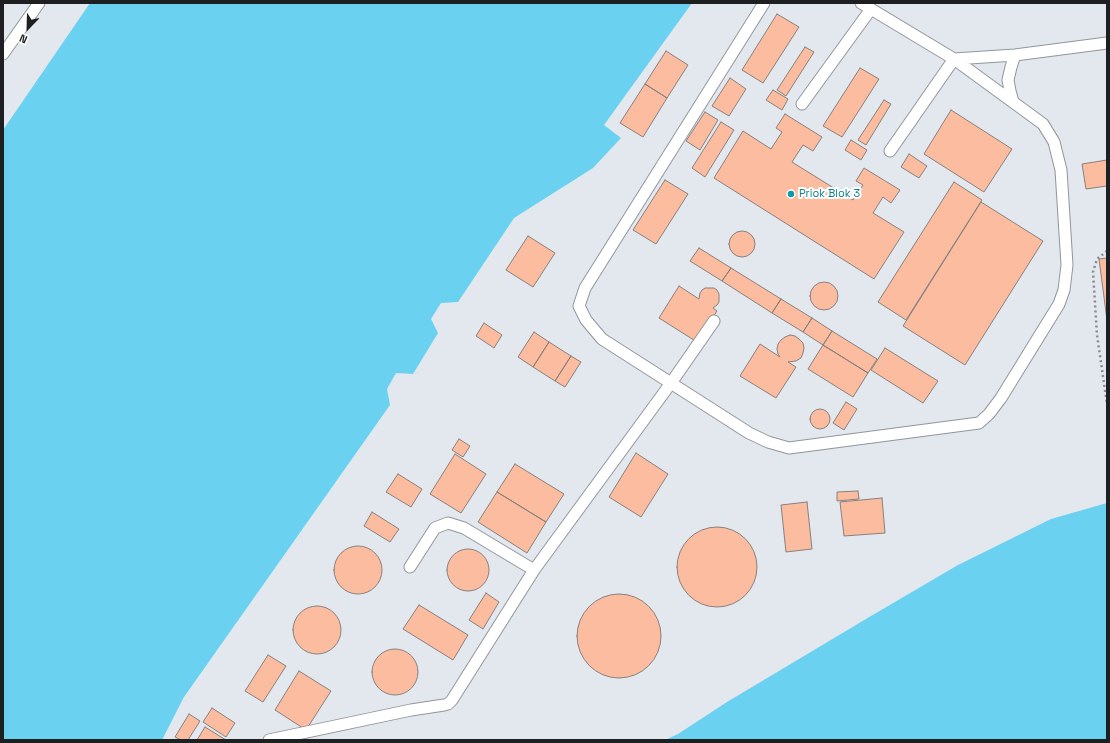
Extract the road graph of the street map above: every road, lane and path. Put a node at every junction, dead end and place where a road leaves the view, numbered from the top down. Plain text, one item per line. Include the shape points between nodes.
1 (39, 3) edge
2 (764, 3) edge
3 (866, 6) edge
4 (1107, 43) edge
5 (3, 54) edge
6 (1016, 55) junction
7 (954, 59) junction
8 (1013, 102) junction
9 (802, 104) dead end
10 (890, 151) dead end
11 (1107, 251) edge
12 (714, 321) dead end
13 (671, 383) junction
14 (1107, 404) edge
15 (410, 567) dead end
16 (534, 570) junction
17 (269, 740) edge

1 - 5 lane
2 - 13 lane via 585,288 579,306 586,320 602,339
3 - 7 lane
3 - 9 lane
4 - 6 lane
6 - 7 lane
6 - 8 lane via 1008,80
7 - 8 lane
7 - 10 lane
8 - 13 lane via 1043,124 1054,142 1062,170 1067,265 1064,290 1059,304 1001,398 979,423 789,448 749,433
11 - 14 path via 1097,260 1093,272 1097,335
12 - 13 lane
13 - 16 lane
15 - 16 lane via 435,528 448,523 464,528
16 - 17 lane via 448,704

